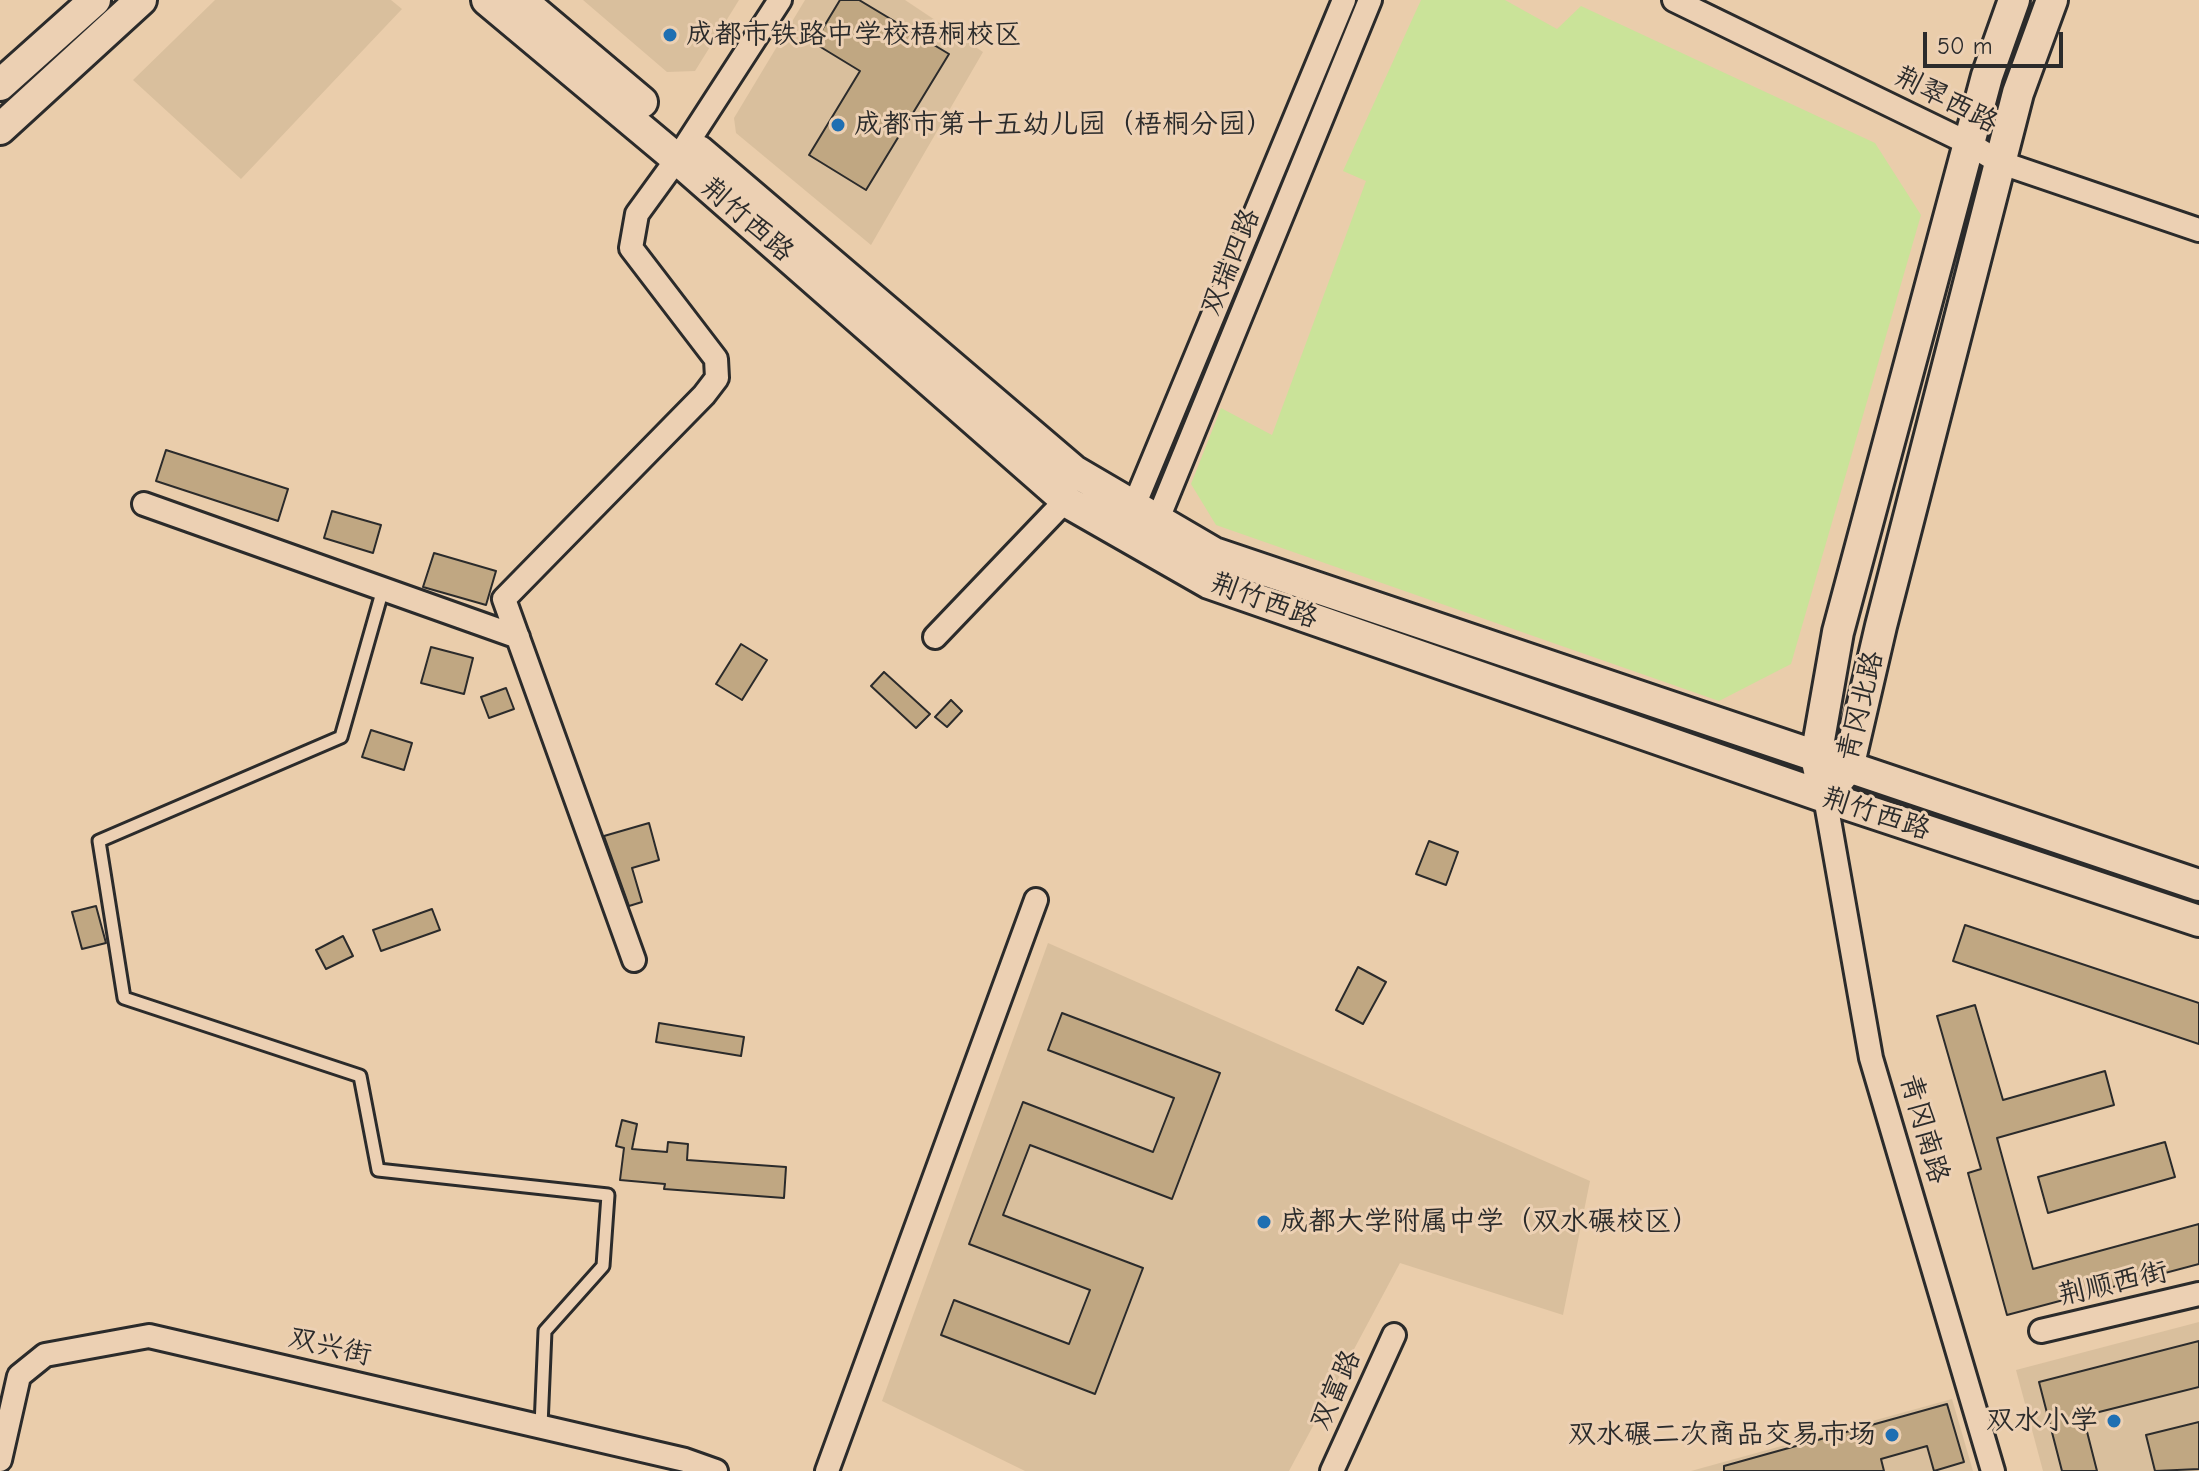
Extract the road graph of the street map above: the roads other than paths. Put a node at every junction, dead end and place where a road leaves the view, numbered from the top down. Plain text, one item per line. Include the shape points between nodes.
1 (95, 0) edge
2 (141, 0) edge
3 (487, 0) edge
4 (521, 0) edge
5 (780, 0) edge
6 (1344, 0) edge
7 (1370, 0) edge
8 (1674, 0) edge
9 (2014, 0) edge
10 (2052, 0) edge
11 (0, 85) edge
12 (0, 129) edge
13 (1968, 143) junction
14 (683, 151) junction
15 (1999, 162) junction
16 (2199, 230) edge
17 (1066, 500) junction
18 (144, 504) dead end
19 (1140, 527) junction
20 (383, 589) junction
21 (518, 637) junction
22 (935, 637) dead end
23 (1816, 757) junction
24 (1848, 768) junction
25 (1825, 797) junction
26 (2199, 885) edge
27 (1036, 900) dead end
28 (2199, 921) edge
29 (634, 960) dead end
30 (2199, 1294) edge
31 (2041, 1331) dead end
32 (1394, 1335) dead end
33 (541, 1426) junction
34 (0, 1460) edge
35 (716, 1471) edge
36 (827, 1471) edge
37 (1332, 1471) edge
38 (1993, 1471) edge

1 - 11 main road
2 - 12 main road
3 - 14 main road, 荆竹西路
4 - 14 main road, 荆竹西路
5 - 14 street
6 - 19 street, 双瑞四路
7 - 19 street, 双瑞四路
8 - 13 street, 荆翠西路
9 - 13 main road, 青冈北路
10 - 15 main road, 青冈北路
13 - 15 street, 荆翠西路
13 - 23 main road, 青冈北路 via 1838,632
14 - 17 main road, 荆竹西路
14 - 19 main road, 荆竹西路
14 - 21 street via 637,214 631,248 716,359 717,378 504,599
15 - 16 street, 荆翠西路
15 - 24 main road, 青冈北路
17 - 19 main road, 荆竹西路
17 - 22 street
18 - 20 street
19 - 23 main road, 荆竹西路
19 - 25 main road, 荆竹西路 via 1209,583
20 - 21 street
20 - 33 lane via 341,737 99,841 124,998 360,1076 378,1170 608,1195 603,1266 545,1331
21 - 29 street
23 - 24 main road, 荆竹西路
23 - 25 main road, 青冈北路
24 - 25 main road, 青冈北路
24 - 26 main road, 荆竹西路
25 - 28 main road, 荆竹西路
25 - 38 street, 青冈南路 via 1871,1058
27 - 36 street
30 - 31 street, 荆顺西街
32 - 37 street, 双富路
33 - 34 street, 双兴街 via 149,1336 45,1355 19,1376
33 - 35 street, 双兴街

